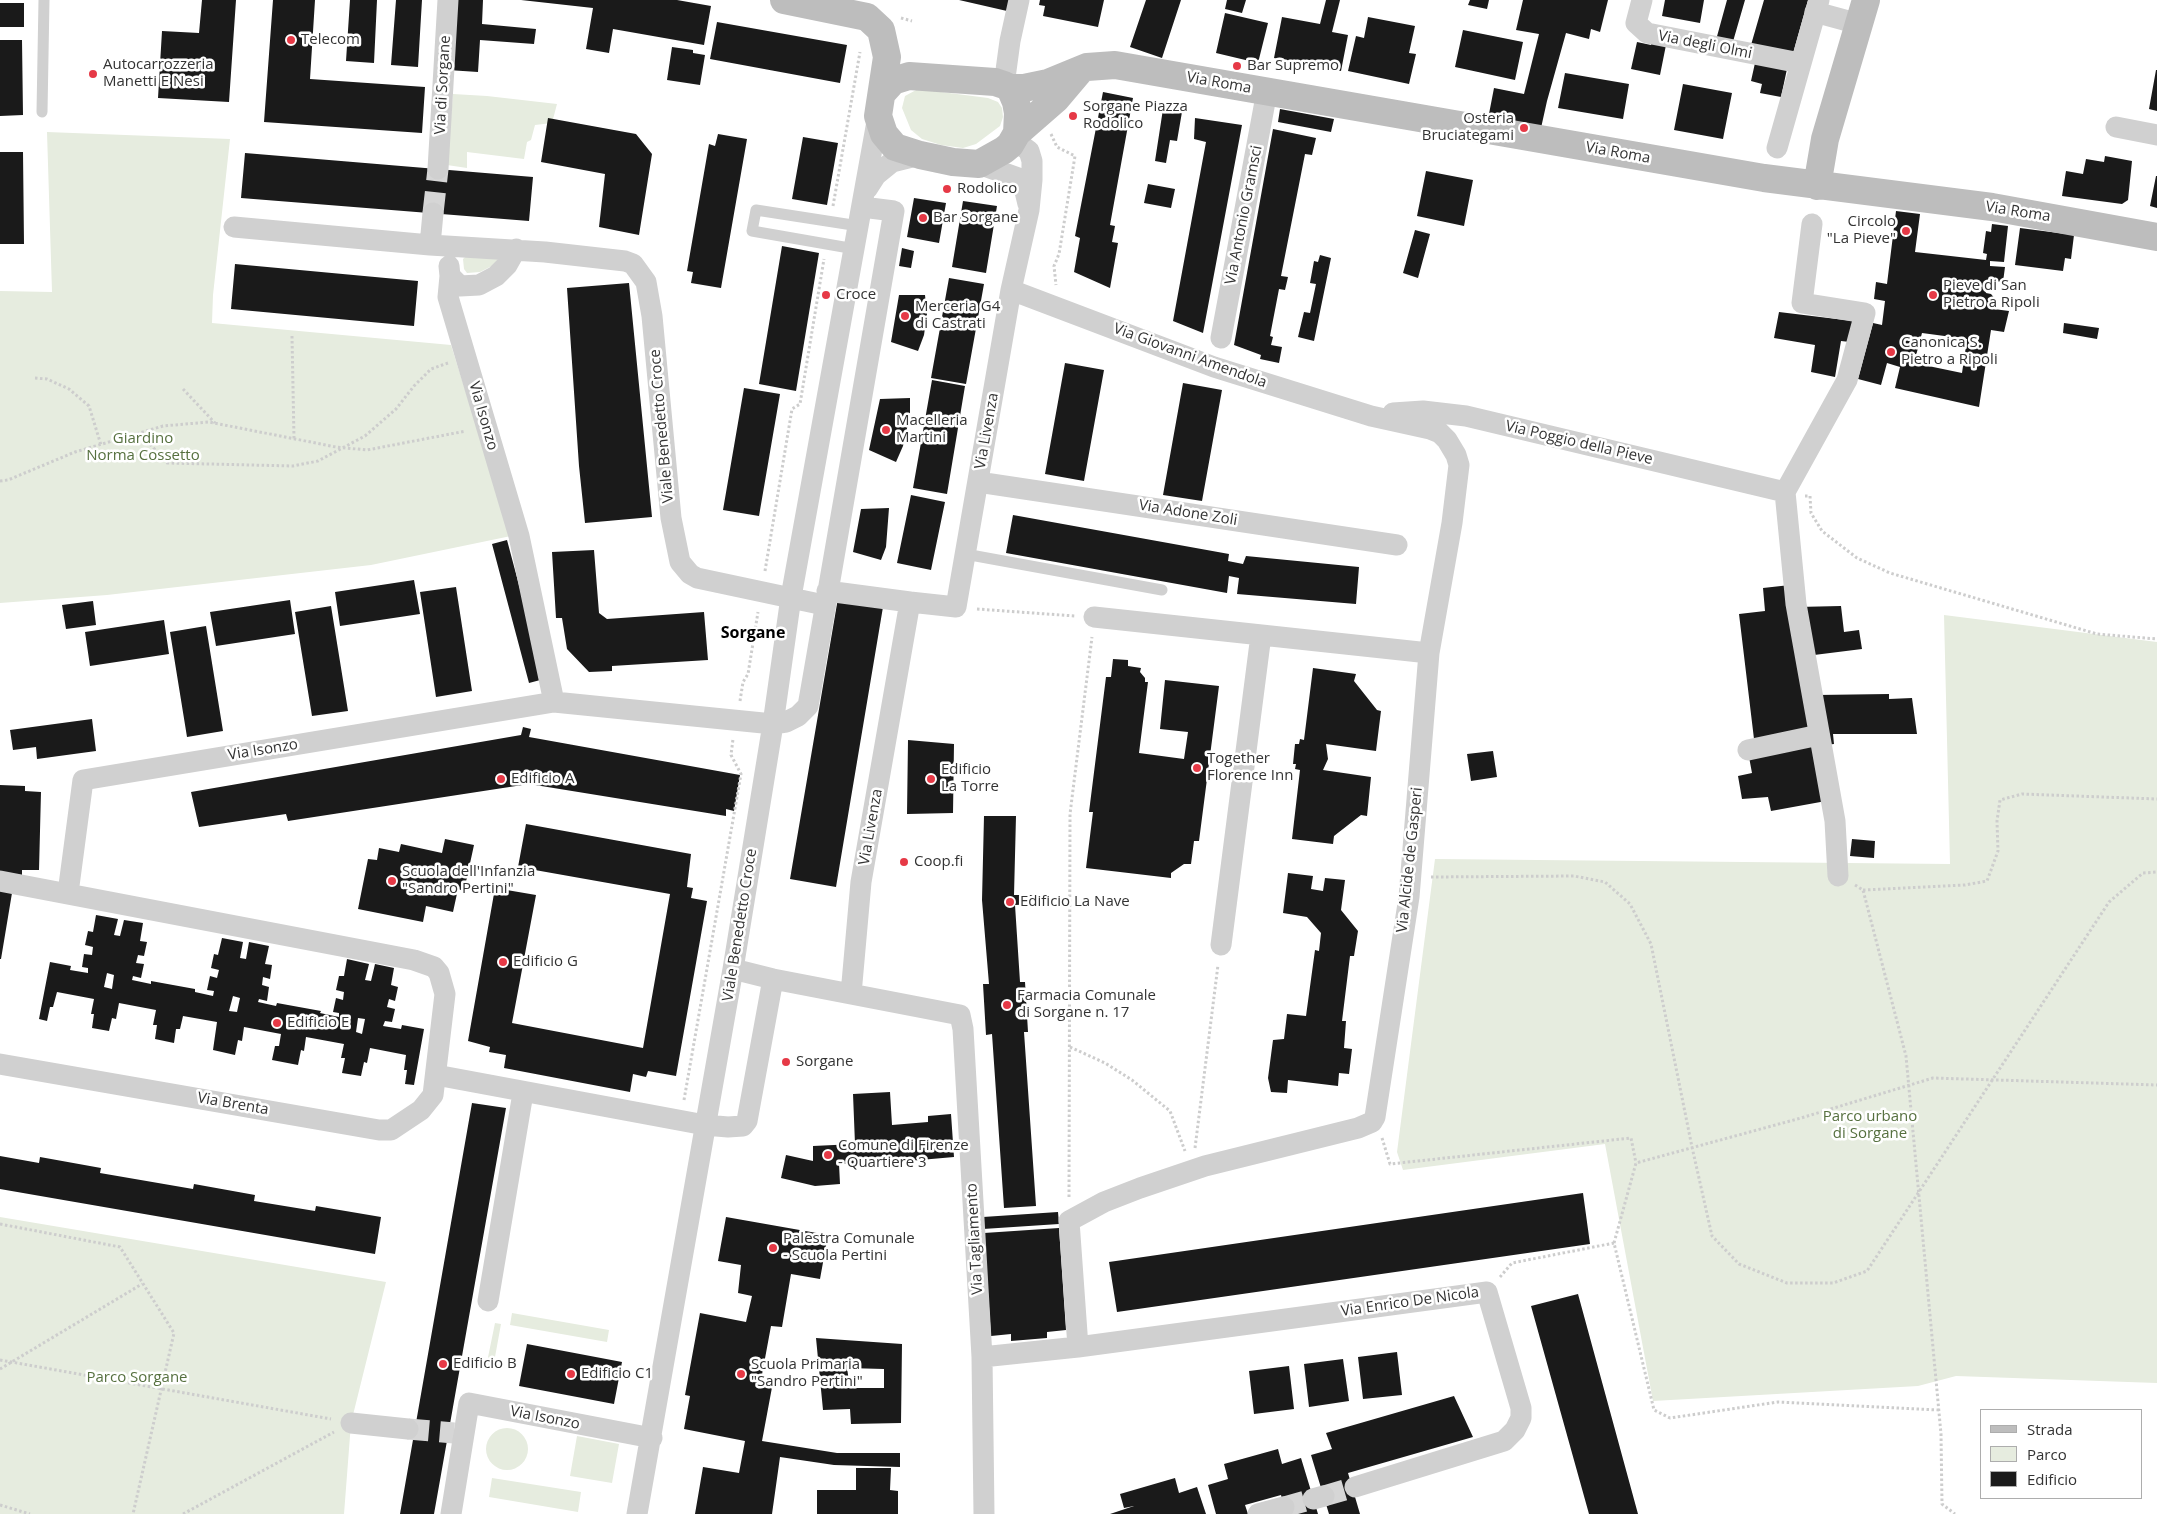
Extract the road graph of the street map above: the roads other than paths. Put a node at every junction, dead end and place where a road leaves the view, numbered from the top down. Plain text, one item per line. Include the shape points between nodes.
1 (44, 0) edge
2 (448, 0) edge
3 (784, 0) edge
4 (1019, 0) edge
5 (1642, 0) edge
6 (1817, 6) edge
7 (1863, 12) edge
8 (1800, 63) junction
9 (1080, 70) junction
10 (1007, 86) junction
11 (1267, 91) junction
12 (881, 104) junction
13 (42, 112) dead end
14 (2116, 127) dead end
15 (2157, 135) edge
16 (1015, 136) junction
17 (1777, 148) dead end
18 (920, 155) junction
19 (979, 164) junction
20 (438, 169) tunnel mouth
21 (1817, 186) junction
22 (862, 210) junction
23 (1029, 210) junction
24 (434, 213) tunnel mouth
25 (1812, 224) dead end
26 (234, 227) dead end
27 (2157, 236) edge
28 (430, 245) junction
29 (458, 246) junction
30 (855, 249) junction
31 (512, 257) junction
32 (450, 276) junction
33 (1011, 290) junction
34 (1221, 338) dead end
35 (832, 378) junction
36 (864, 383) junction
37 (1371, 416) junction
38 (978, 482) junction
39 (1785, 492) junction
40 (1397, 545) dead end
41 (965, 554) junction
42 (1162, 590) dead end
43 (790, 597) junction
44 (826, 598) junction
45 (910, 602) junction
46 (1094, 617) road end
47 (1261, 635) junction
48 (1429, 653) junction
49 (554, 702) junction
50 (773, 724) junction
51 (1819, 736) junction
52 (1748, 750) dead end
53 (1838, 876) road end
54 (0, 881) edge
55 (68, 893) junction
56 (1221, 945) road end
57 (733, 970) junction
58 (774, 979) junction
59 (851, 994) junction
60 (0, 1064) edge
61 (436, 1075) junction
62 (523, 1093) junction
63 (705, 1125) junction
64 (488, 1301) dead end
65 (1078, 1347) junction
66 (982, 1357) junction
67 (351, 1423) road end
68 (408, 1429) tunnel mouth
69 (652, 1438) junction
70 (1355, 1487) tunnel mouth
71 (1284, 1507) tunnel mouth
72 (451, 1514) edge
73 (637, 1514) edge
74 (984, 1514) edge
75 (1258, 1514) edge

1 - 13 lane
2 - 20 street, Via di Sorgane
3 - 12 street via 867,16 872,20 881,30 887,57
4 - 10 street via 1010,41
5 - 8 street, Via degli Olmi via 1636,23 1647,34
6 - 7 street
6 - 8 street
7 - 21 street via 1825,139
8 - 17 street
9 - 10 street, Via Roma via 1048,83 1024,88
9 - 11 street, Via Roma via 1095,65 1115,65
9 - 16 street via 1056,99
10 - 12 street via 994,82 909,76 893,81
10 - 16 street via 1016,102 1018,114
11 - 21 street, Via Roma
11 - 34 street, Via Antonio Gramsci
12 - 18 street via 884,134 889,142 904,152
12 - 22 street, Viale Benedetto Croce
14 - 15 street
16 - 19 street via 997,155
16 - 23 street, Via Livenza via 1029,151 1032,161
18 - 19 street
18 - 22 street, Viale Benedetto Croce via 892,162 883,168 870,182
19 - 23 street, Via Livenza via 1018,178 1023,183
21 - 27 street, Via Roma via 1992,207
22 - 30 street, Viale Benedetto Croce
22 - 30 lane via 756,210 752,231
22 - 36 street via 894,211
23 - 33 street, Via Livenza
24 - 28 street
25 - 39 street via 1802,304 1865,313 1847,380
26 - 28 street, Viale Benedetto Croce
28 - 29 street, Viale Benedetto Croce
29 - 31 street, Viale Benedetto Croce
29 - 32 street via 450,256
30 - 35 street, Viale Benedetto Croce
31 - 32 street via 487,282 474,286 460,286
31 - 43 street, Viale Benedetto Croce via 545,252 625,260 637,268 646,282 652,316 671,518 678,556 684,569 697,578
32 - 49 street, Via Isonzo via 448,297 518,536
33 - 37 street, Via Giovanni Amendola via 1214,367
33 - 38 street, Via Livenza
35 - 36 street
35 - 43 street, Viale Benedetto Croce
36 - 44 street
37 - 39 street, Via Poggio della Pieve via 1423,411 1466,416
37 - 48 street, Via Alcide de Gasperi via 1440,433 1459,465
38 - 40 street, Via Adone Zoli
38 - 41 street, Via Livenza
39 - 51 street via 1796,604
41 - 42 lane
41 - 45 street, Via Livenza via 956,607
43 - 44 street, Viale Benedetto Croce
43 - 50 street, Viale Benedetto Croce
44 - 45 street
44 - 50 street via 808,706 791,720
45 - 59 street, Via Livenza via 861,882
46 - 47 street
47 - 48 street
47 - 56 street
48 - 65 street, Via Alcide de Gasperi via 1410,877 1375,1117 1372,1122 1358,1128 1198,1168 1104,1202 1069,1221
49 - 50 street, Via Isonzo
49 - 55 street, Via Isonzo via 83,780
50 - 57 street, Viale Benedetto Croce
51 - 52 street
51 - 53 street via 1835,821
54 - 55 street
55 - 61 street via 414,960 434,967 445,994
57 - 58 street, Via Tagliamento
57 - 63 street, Viale Benedetto Croce
58 - 59 street, Via Tagliamento
58 - 63 street via 747,1121 736,1127
59 - 66 street, Via Tagliamento via 960,1015
60 - 61 street, Via Brenta via 378,1130 391,1130 421,1110 434,1096
61 - 62 street
62 - 63 street
62 - 64 street
63 - 69 street, Viale Benedetto Croce
65 - 66 street, Via Enrico De Nicola
65 - 70 street, Via Enrico De Nicola via 1487,1292 1521,1408 1521,1418 1515,1430 1504,1441
66 - 74 street, Via Tagliamento
67 - 68 street
69 - 72 street, Via Isonzo via 469,1403
69 - 73 street, Viale Benedetto Croce
71 - 75 street

